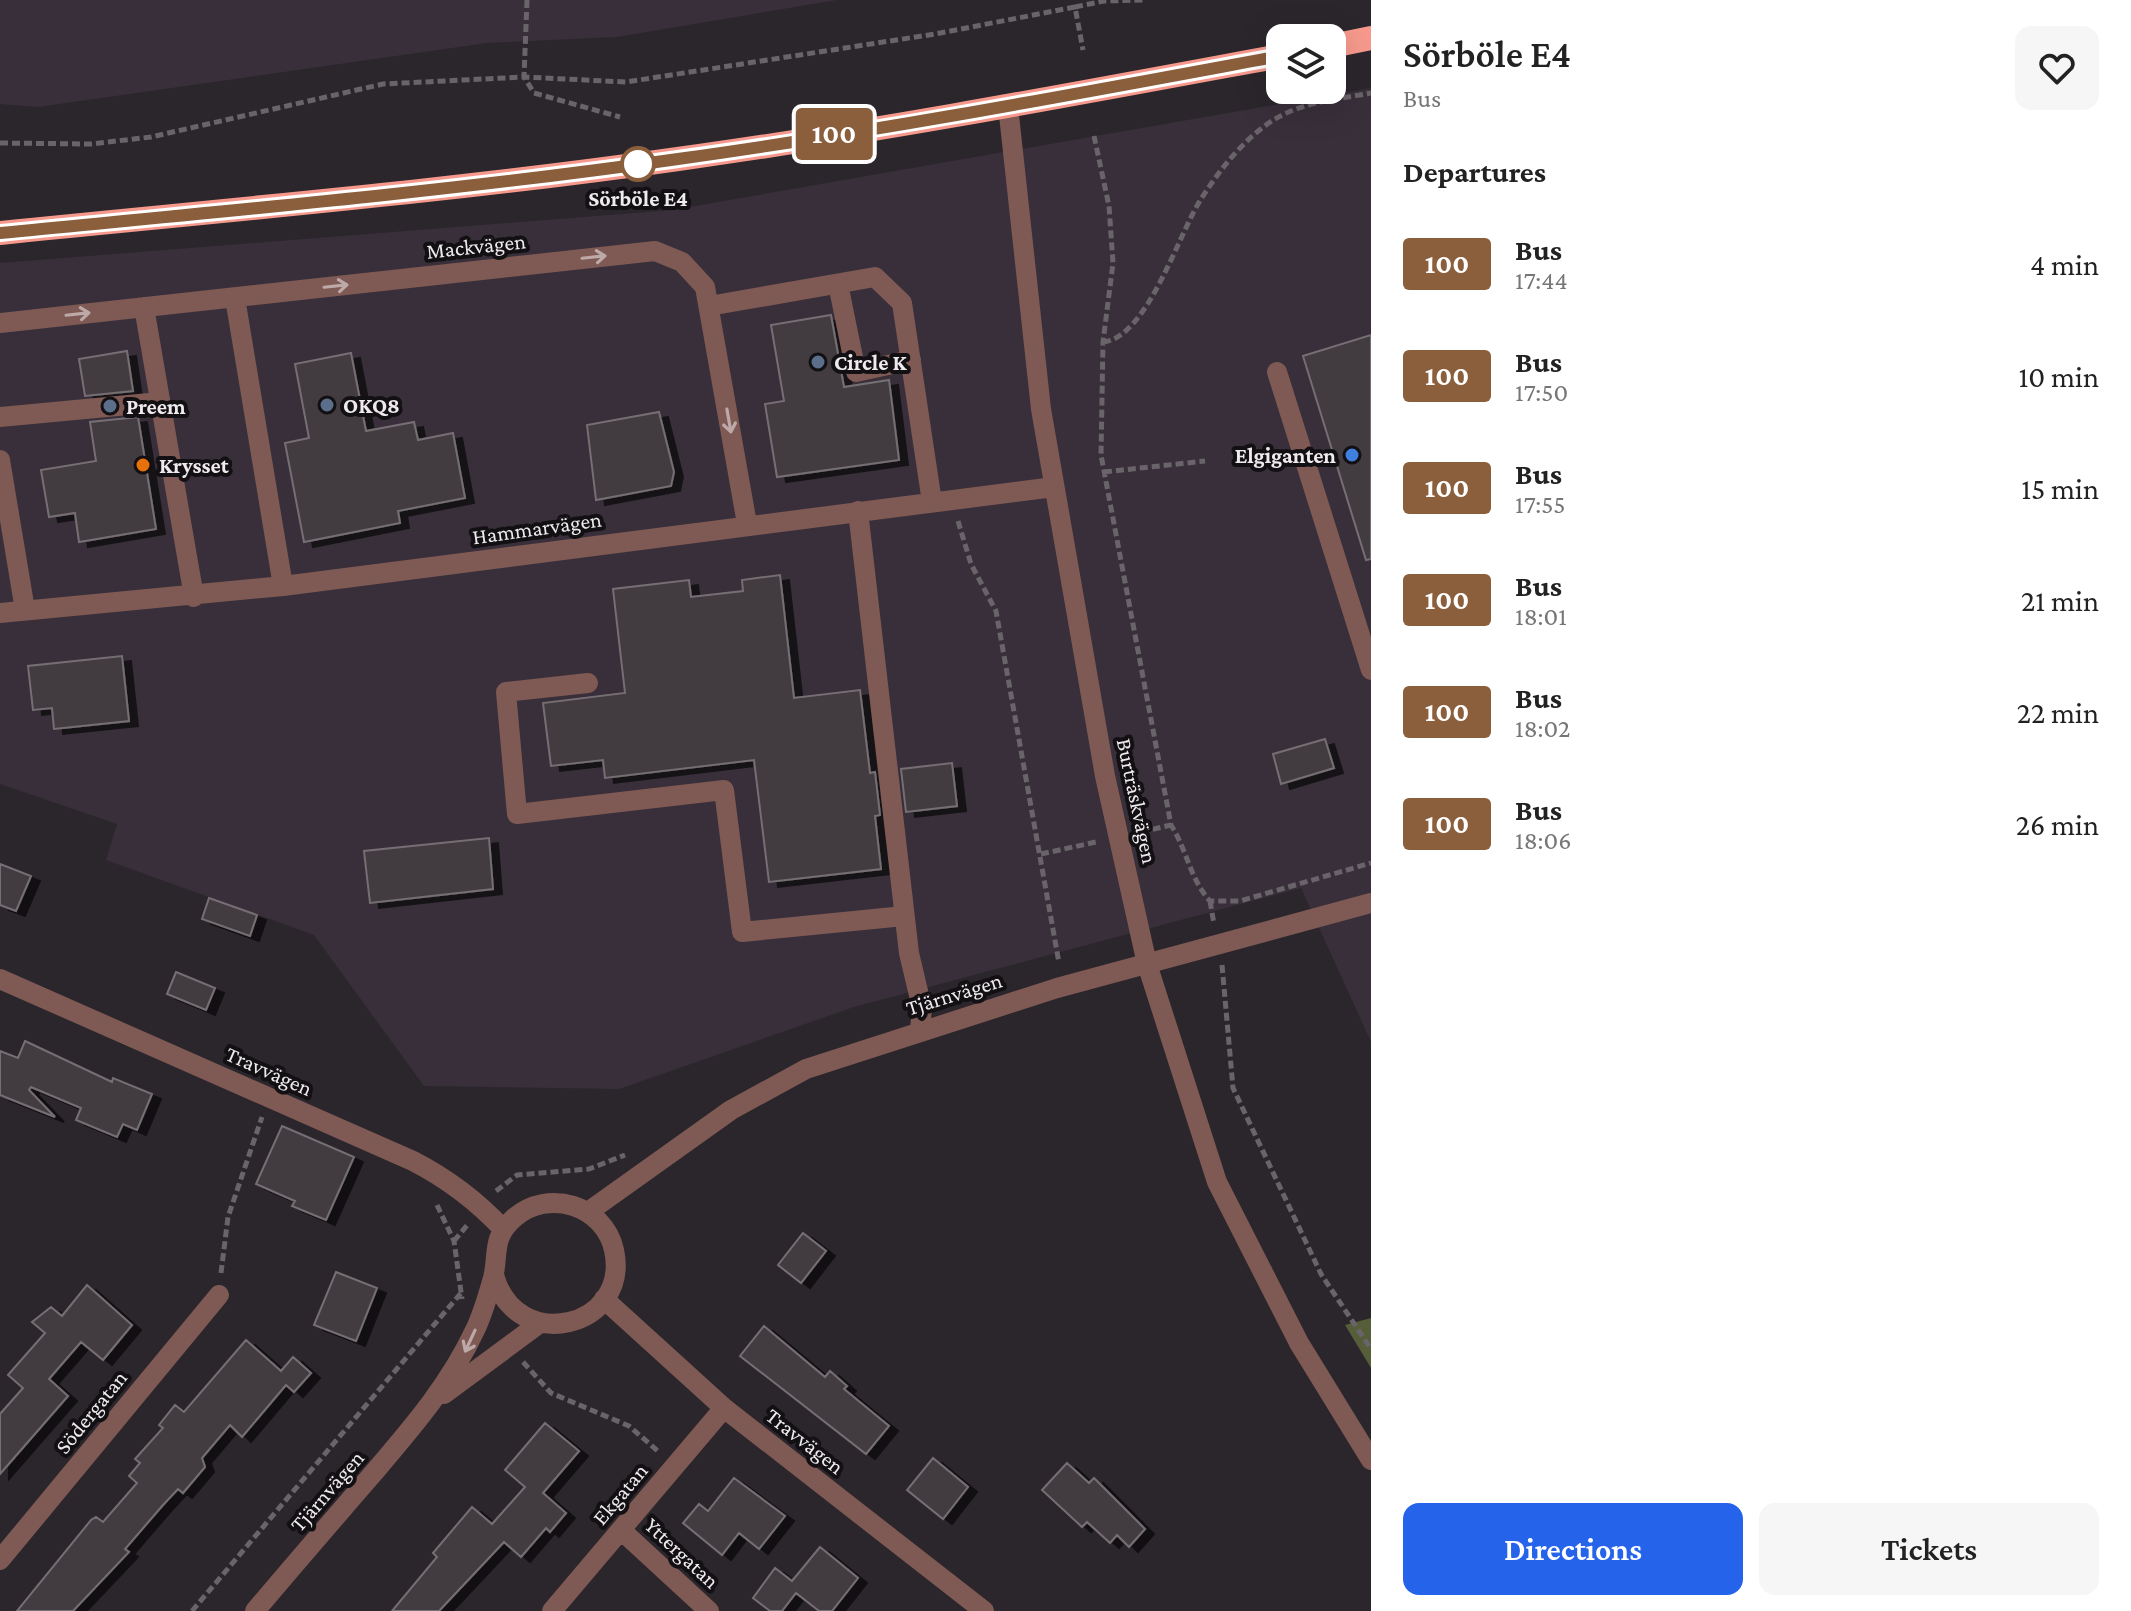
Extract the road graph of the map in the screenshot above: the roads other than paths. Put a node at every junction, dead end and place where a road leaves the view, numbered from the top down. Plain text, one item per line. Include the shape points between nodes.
1 (1371, 38) edge
2 (1346, 43) edge
3 (1266, 59) edge
4 (1008, 106) junction
5 (0, 233) edge
6 (838, 284) junction
7 (235, 298) junction
8 (709, 306) junction
9 (144, 307) junction
10 (0, 323) edge
11 (911, 360) junction
12 (1277, 372) dead end
13 (160, 402) junction
14 (0, 417) edge
15 (0, 460) edge
16 (1054, 487) junction
17 (932, 502) junction
18 (858, 511) junction
19 (747, 524) junction
20 (283, 586) junction
21 (194, 597) junction
22 (25, 610) junction
23 (0, 613) edge
24 (1371, 670) edge
25 (588, 683) dead end
26 (1371, 903) edge
27 (904, 916) junction
28 (1147, 964) junction
29 (0, 979) edge
30 (920, 1030) junction
31 (588, 1212) junction
32 (503, 1229) junction
33 (494, 1275) junction
34 (219, 1295) road end
35 (604, 1299) junction
36 (540, 1323) junction
37 (435, 1401) junction
38 (724, 1408) junction
39 (1371, 1460) edge
40 (621, 1530) junction
41 (0, 1560) edge
42 (255, 1611) edge
43 (552, 1611) edge
44 (709, 1611) edge
45 (984, 1611) edge

1 - 2 highway
3 - 4 highway
4 - 5 highway via 463,187
4 - 16 street, Burträskvägen
6 - 8 street
6 - 11 street via 875,277 902,303
6 - 11 street via 856,372
7 -> 8 street, Mackvägen via 655,251 682,262 705,287
7 - 9 street, Mackvägen
7 - 20 street
8 -> 19 street, Mackvägen
10 -> 9 street, Mackvägen
9 - 13 street
11 - 17 street
12 - 24 street
13 - 14 street
13 - 21 street
15 - 22 street
16 - 17 street, Hammarvägen
16 - 28 street, Burträskvägen via 1105,776
17 - 18 street, Hammarvägen
18 - 19 street, Hammarvägen
18 - 27 street
19 - 20 street, Hammarvägen
20 - 21 street, Hammarvägen
21 - 22 street, Hammarvägen
22 - 23 street, Hammarvägen
25 - 27 street via 506,692 517,814 724,790 742,932
26 - 28 street, Tjärnvägen
27 - 30 street via 922,1008
28 - 30 street, Tjärnvägen
28 - 39 street, Burträskvägen via 1217,1182 1299,1343
29 - 32 street, Travvägen via 444,1177
30 - 31 street, Tjärnvägen via 806,1069 731,1110
31 - 32 street via 567,1204 538,1204
31 - 35 street via 606,1230 614,1249 615,1269
32 - 33 street
33 - 36 street via 510,1306
33 -> 37 street, Tjärnvägen via 474,1333
34 - 41 street, Södergatan
35 - 36 street via 580,1319
35 - 38 street, Travvägen
36 - 37 street, Tjärnvägen
37 - 42 street, Tjärnvägen
38 - 40 street, Ekgatan
38 - 45 street, Travvägen
40 - 43 street, Ekgatan
40 - 44 street, Yttergatan

